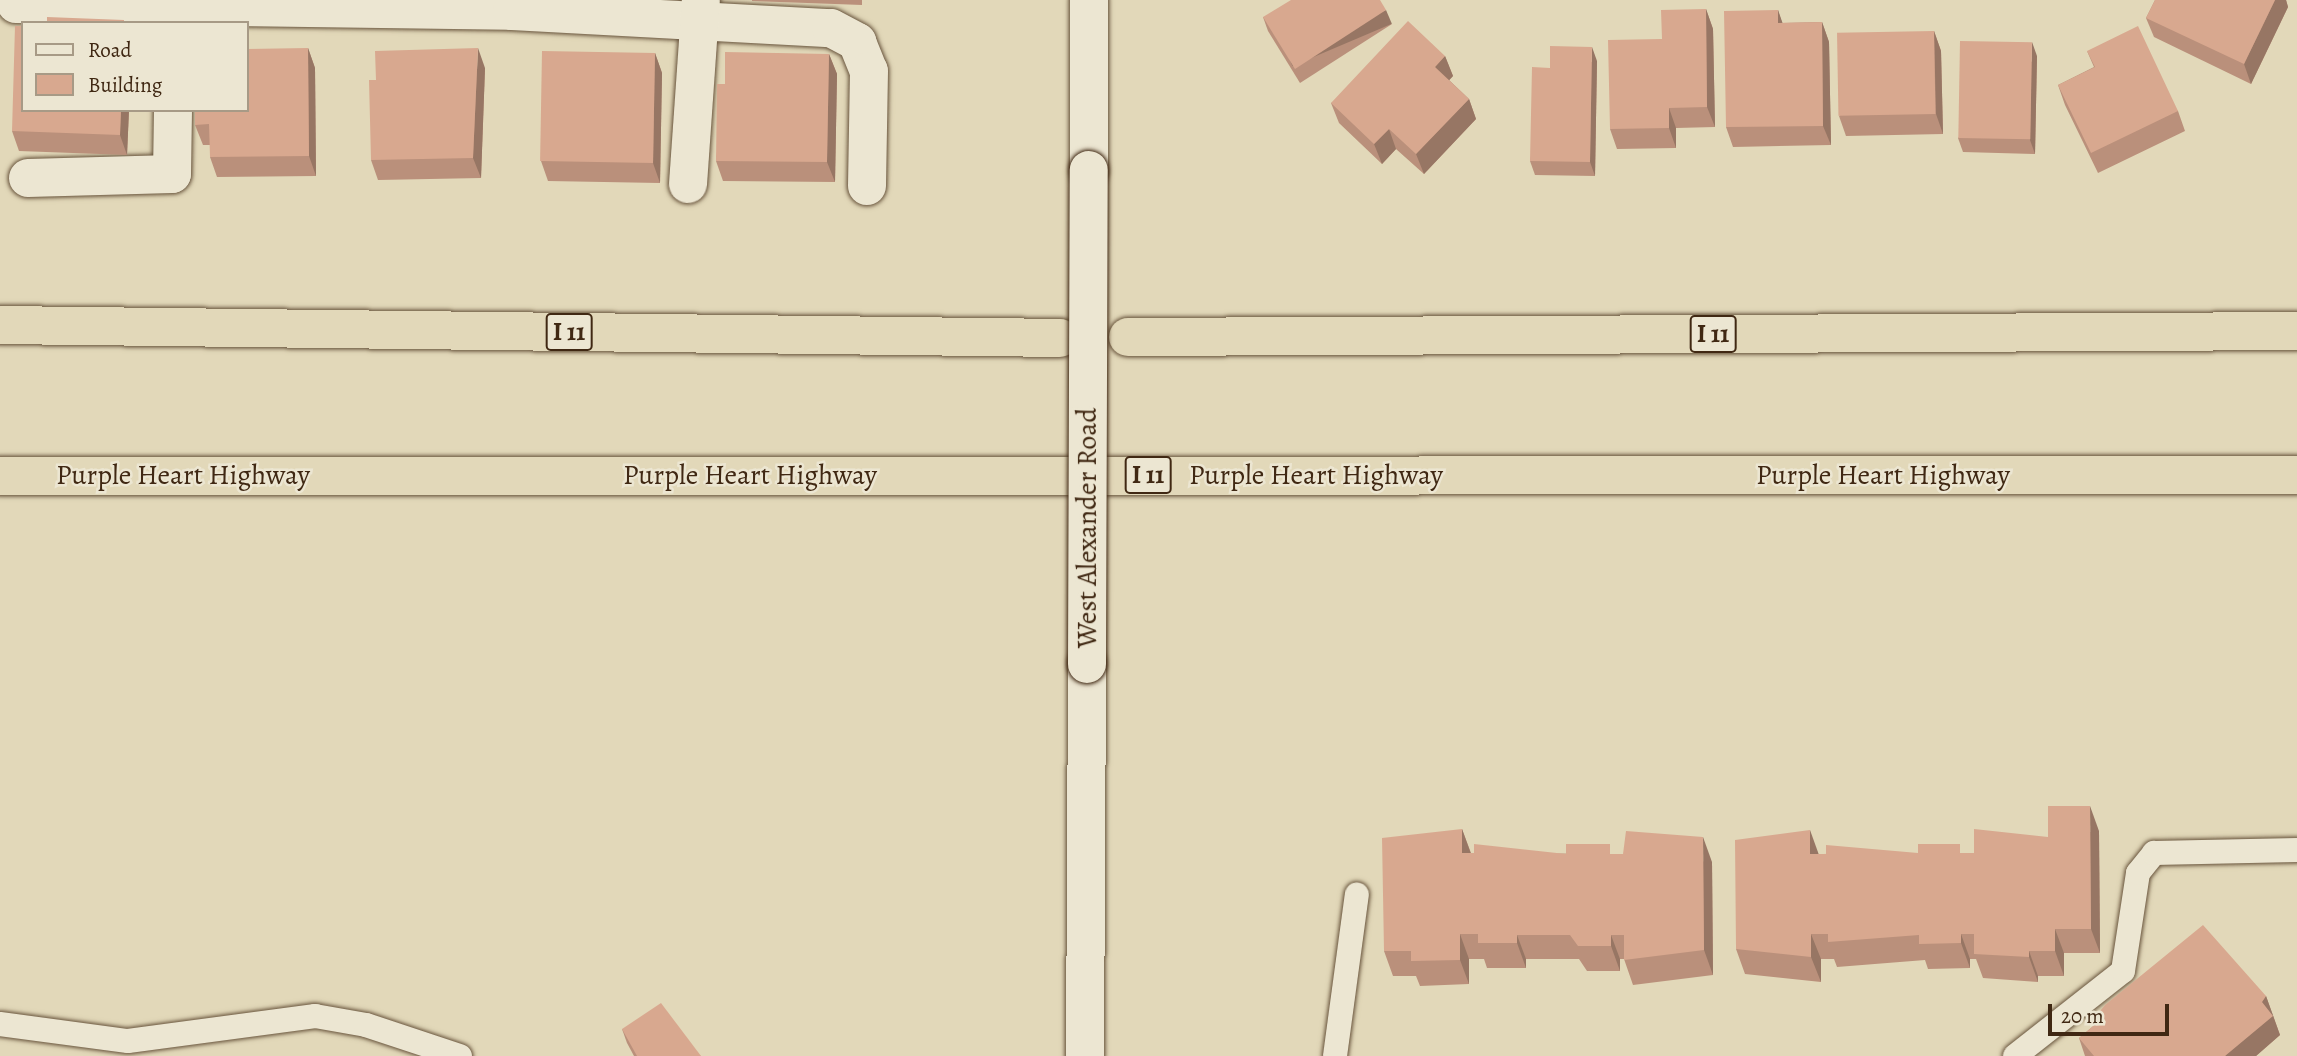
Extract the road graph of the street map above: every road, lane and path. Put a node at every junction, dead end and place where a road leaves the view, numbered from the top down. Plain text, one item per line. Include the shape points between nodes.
1 (1089, 0) edge
2 (16, 4) dead end
3 (176, 9) edge
4 (699, 12) edge
5 (173, 112) edge
6 (28, 177) dead end
7 (688, 184) dead end
8 (867, 186) dead end
9 (0, 325) edge
10 (2297, 331) edge
11 (1128, 337) dead end
12 (1060, 338) dead end
13 (0, 475) edge
14 (2297, 475) edge
15 (2297, 850) edge
16 (1357, 894) dead end
17 (0, 1024) edge
18 (460, 1056) edge
19 (1085, 1056) edge
20 (1335, 1056) edge
21 (2015, 1056) edge

1 - 19 street, West Alexander Road, bridge
2 - 3 street
3 - 4 street
4 - 7 street
4 - 8 street via 831,28 857,42 869,71
5 - 6 street via 172,174
9 - 12 highway, I 11
10 - 11 highway, I 11
13 - 14 highway, Purple Heart Highway / I 11
15 - 21 lane via 2154,853 2138,873 2123,971
16 - 20 lane
17 - 18 lane via 128,1041 315,1016 366,1025

